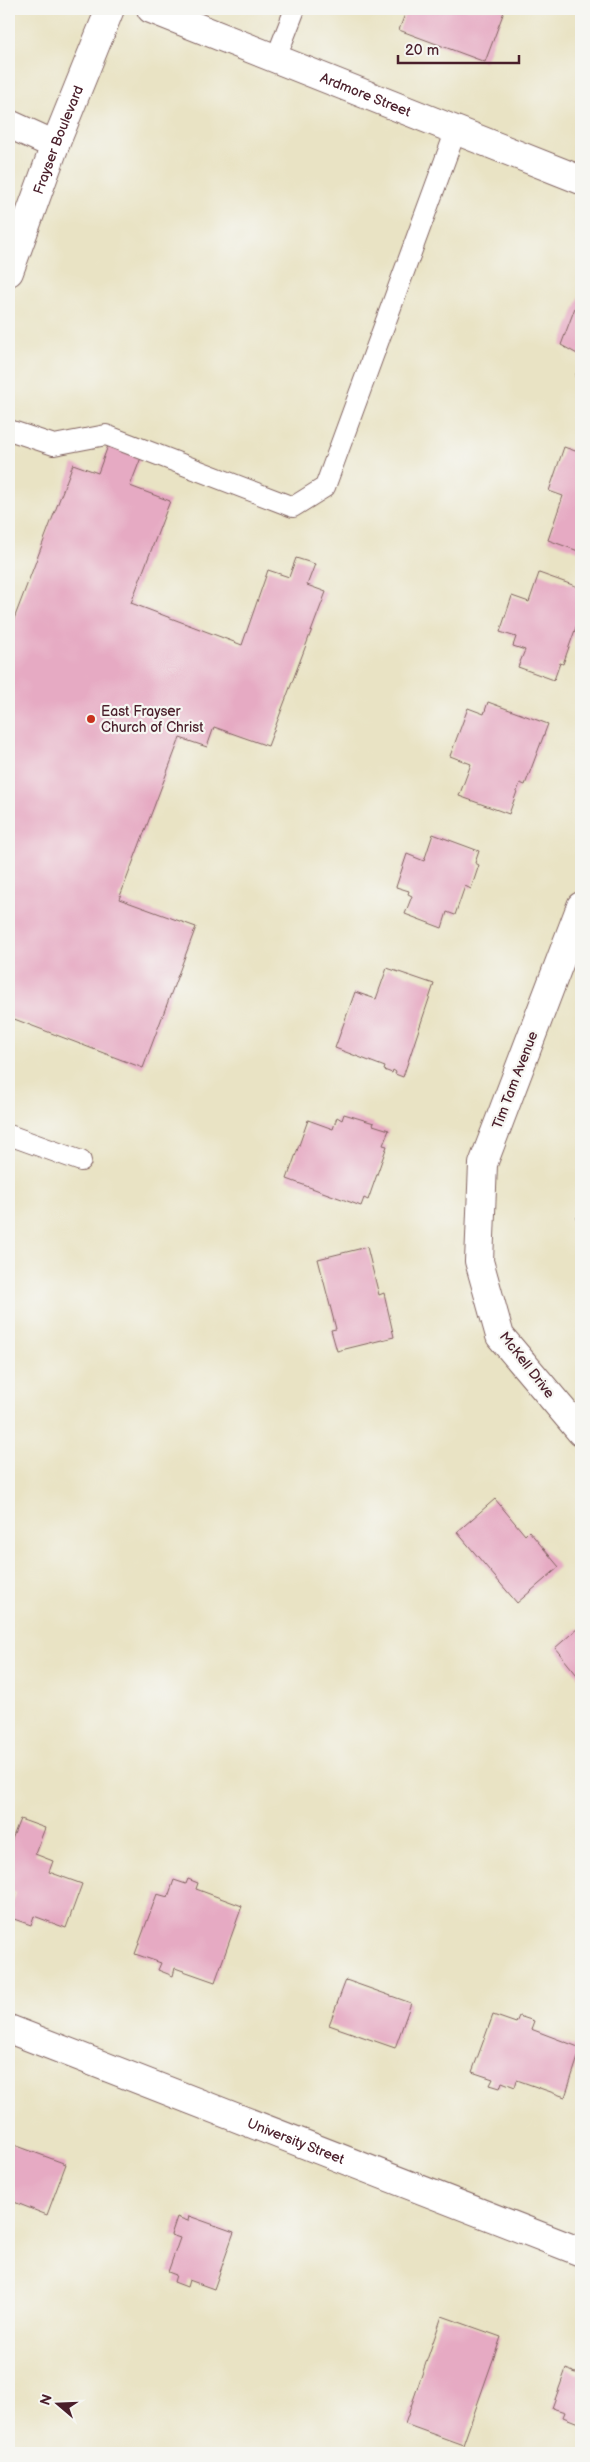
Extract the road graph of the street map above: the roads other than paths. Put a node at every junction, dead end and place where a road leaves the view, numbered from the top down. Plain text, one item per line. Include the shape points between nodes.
1 (110, 9) edge
2 (151, 9) edge
3 (295, 9) edge
4 (276, 58) junction
5 (9, 124) edge
6 (456, 130) junction
7 (55, 145) junction
8 (581, 180) edge
9 (9, 272) edge
10 (9, 430) edge
11 (580, 913) edge
12 (9, 1135) edge
13 (80, 1161) dead end
14 (479, 1261) joint
15 (581, 1432) edge
16 (9, 2030) edge
17 (581, 2252) edge

1 - 7 street, Frayser Boulevard
2 - 4 street, Ardmore Street
3 - 4 lane
4 - 6 street, Ardmore Street
5 - 7 street
6 - 8 street, Ardmore Street
6 - 10 lane via 325,487 293,507 106,435 54,446
7 - 9 street, Frayser Boulevard
11 - 14 street, Tim Tam Avenue via 483,1164
12 - 13 lane
14 - 15 street, McKell Drive via 500,1336
16 - 17 street, University Street

